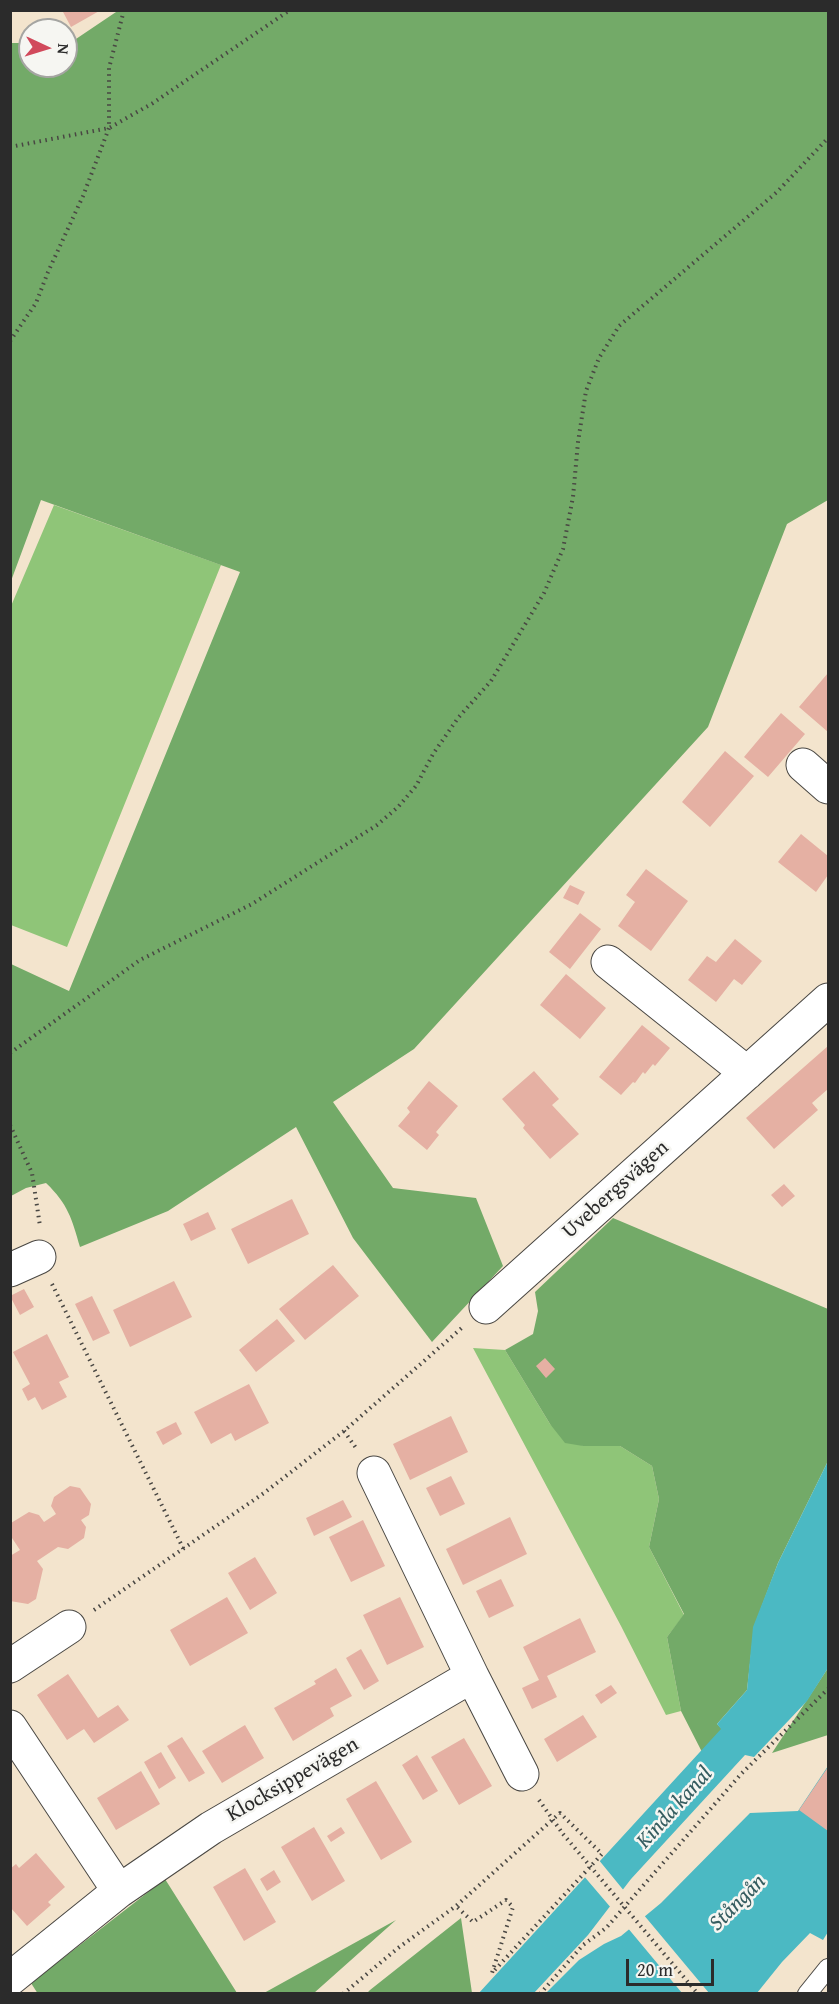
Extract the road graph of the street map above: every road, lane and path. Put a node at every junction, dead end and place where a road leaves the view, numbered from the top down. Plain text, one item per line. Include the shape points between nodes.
1 (124, 10) edge
2 (290, 10) edge
3 (109, 128) junction
4 (828, 138) edge
5 (10, 147) edge
6 (10, 341) edge
7 (803, 765) dead end
8 (828, 787) edge
9 (608, 962) dead end
10 (828, 1000) edge
11 (10, 1053) edge
12 (747, 1073) junction
13 (10, 1125) edge
14 (25, 1264) edge
15 (486, 1307) joint
16 (374, 1473) dead end
17 (184, 1550) junction
18 (69, 1628) joint
19 (10, 1666) edge
20 (472, 1676) junction
21 (828, 1689) edge
22 (10, 1727) edge
23 (522, 1774) dead end
24 (552, 1820) junction
25 (119, 1891) junction
26 (456, 1906) junction
27 (828, 1968) edge
28 (10, 1979) edge
29 (343, 1994) edge
30 (540, 1994) edge
31 (698, 1994) edge
32 (807, 1994) edge

1 - 3 path via 109,68
2 - 3 path via 153,103
3 - 5 path
3 - 6 path via 36,303
4 - 11 path via 777,192 619,326 599,358 586,391 573,497 562,549 544,593 491,681 458,718 416,786 398,807 377,825 252,904 140,960
7 - 8 street
9 - 12 street
10 - 12 street, Uvebergsvägen
12 - 15 street, Uvebergsvägen
13 - 14 path via 32,1173 40,1227
14 - 17 path
15 - 17 path via 344,1431
16 - 20 street
17 - 18 path
18 - 19 street
20 - 23 street
20 - 25 street, Klocksippevägen via 211,1828
21 - 30 path via 742,1773 606,1928 583,1945
22 - 25 street
24 - 26 path
24 - 26 path via 560,1813 602,1854 492,1973 513,1907 506,1900 474,1922
24 - 31 path, bridge
25 - 28 street, Klocksippevägen
26 - 29 path
27 - 32 lane

